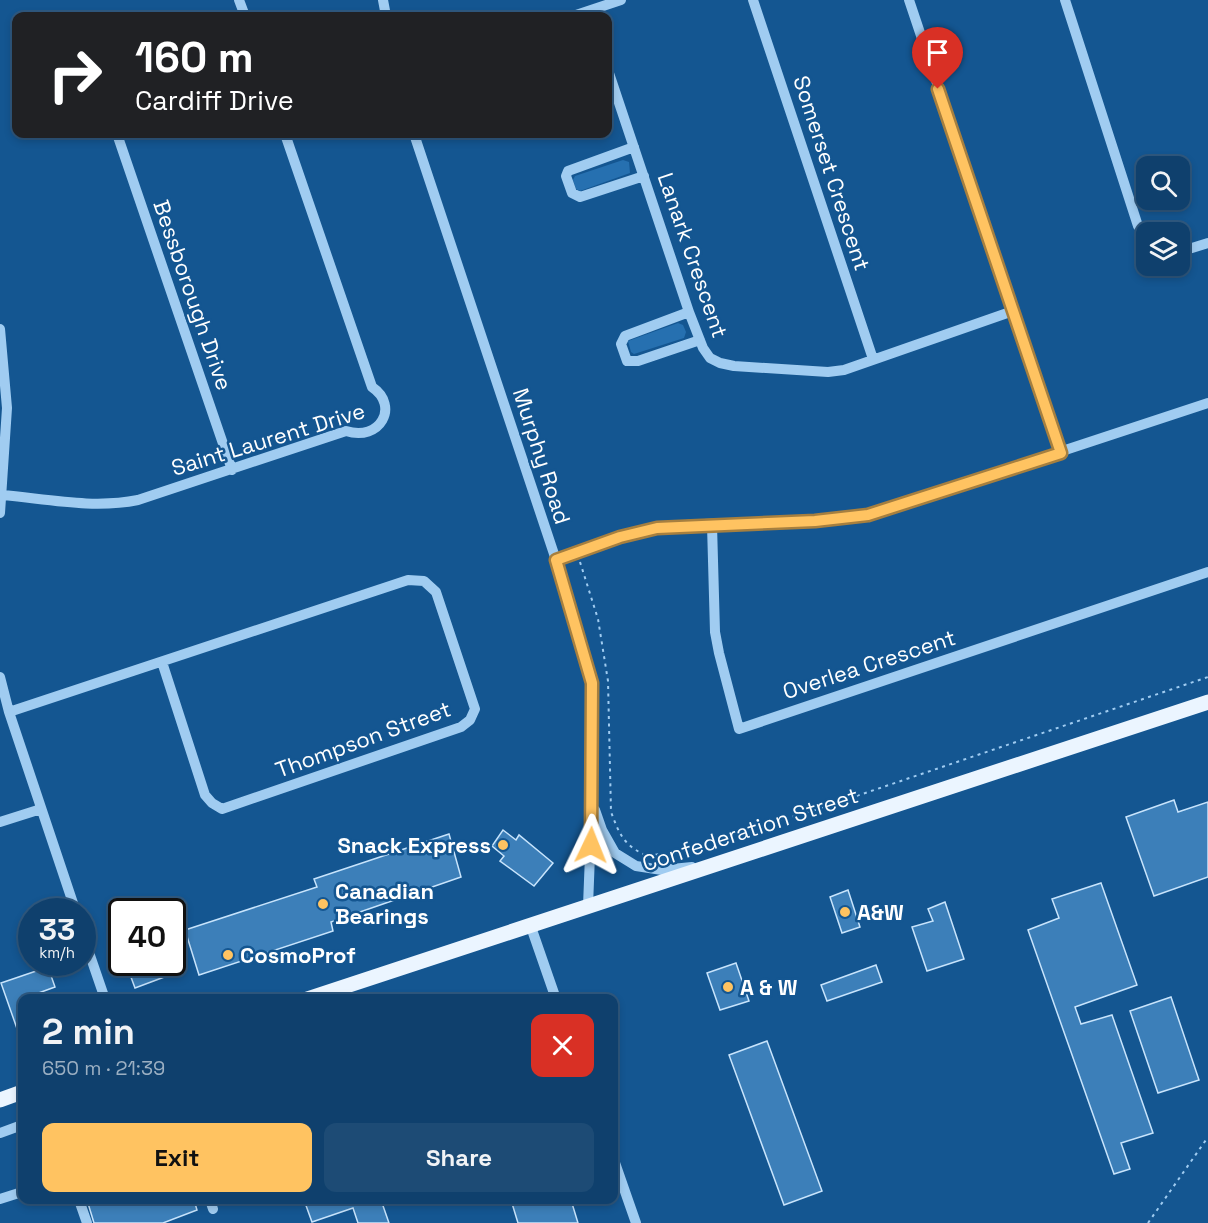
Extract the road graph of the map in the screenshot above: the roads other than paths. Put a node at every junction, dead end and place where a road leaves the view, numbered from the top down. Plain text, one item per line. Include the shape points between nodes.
1 (621, 0) edge
2 (753, 0) edge
3 (909, 0) edge
4 (1065, 0) edge
5 (593, 12) edge
6 (612, 82) edge
7 (118, 138) edge
8 (286, 138) edge
9 (415, 138) edge
10 (634, 147) junction
11 (644, 176) junction
12 (1137, 222) edge
13 (1208, 243) edge
14 (1190, 249) edge
15 (1013, 311) junction
16 (689, 312) junction
17 (0, 329) edge
18 (700, 340) junction
19 (873, 359) junction
20 (1208, 403) edge
21 (1061, 453) junction
22 (232, 470) junction
23 (2, 495) junction
24 (0, 513) edge
25 (712, 525) junction
26 (556, 560) junction
27 (1208, 572) edge
28 (162, 662) junction
29 (0, 677) edge
30 (1208, 702) edge
31 (9, 712) junction
32 (592, 804) junction
33 (41, 809) junction
34 (0, 822) edge
35 (711, 865) junction
36 (71, 898) edge
37 (588, 906) junction
38 (531, 927) junction
39 (96, 973) edge
40 (103, 994) edge
41 (323, 994) edge
42 (554, 994) edge
43 (18, 1093) edge
44 (0, 1100) edge
45 (18, 1126) edge
46 (0, 1133) edge
47 (618, 1172) edge
48 (18, 1193) edge
49 (0, 1199) edge
50 (80, 1204) edge
51 (87, 1223) edge
52 (636, 1223) edge

1 - 5 street
2 - 19 street, Somerset Crescent
3 - 15 street
4 - 12 street
6 - 10 street, Lanark Crescent
7 - 22 street, Bessborough Drive
8 - 22 street, Saint Laurent Drive via 372,387 380,392 385,411 377,428 367,433 346,430
9 - 26 street, Murphy Road
10 - 11 street, Lanark Crescent
10 - 11 street via 568,171 566,176 572,193 580,197
11 - 16 street, Lanark Crescent
13 - 14 street
15 - 19 street, Lanark Crescent
15 - 21 street
16 - 18 street, Lanark Crescent
16 - 18 street via 625,336 621,344 624,356 627,361 638,361
17 - 23 street via 7,408
18 - 19 street, Lanark Crescent via 710,358 734,366 828,372
20 - 21 street
21 - 25 street via 854,518
22 - 23 street, Saint Laurent Drive via 116,504
23 - 24 street
25 - 26 street via 640,532
25 - 27 street, Overlea Crescent via 715,632 739,729
26 - 32 street, Murphy Road via 592,683
28 - 28 street, Thompson Street via 205,795 222,809 461,727 475,709 436,592 424,581 408,580
28 - 31 street, Thompson Street
29 - 31 street
30 - 35 main road, Confederation Street
31 - 33 street
32 - 35 street via 615,853 636,866 662,870
32 - 37 street, Murphy Road
33 - 34 street
33 - 36 street
35 - 37 main road, Confederation Street
37 - 38 main road, Confederation Street
38 - 41 main road, Confederation Street
38 - 42 street
39 - 40 street
43 - 44 main road
45 - 46 street
47 - 52 street
48 - 49 street
50 - 51 street

